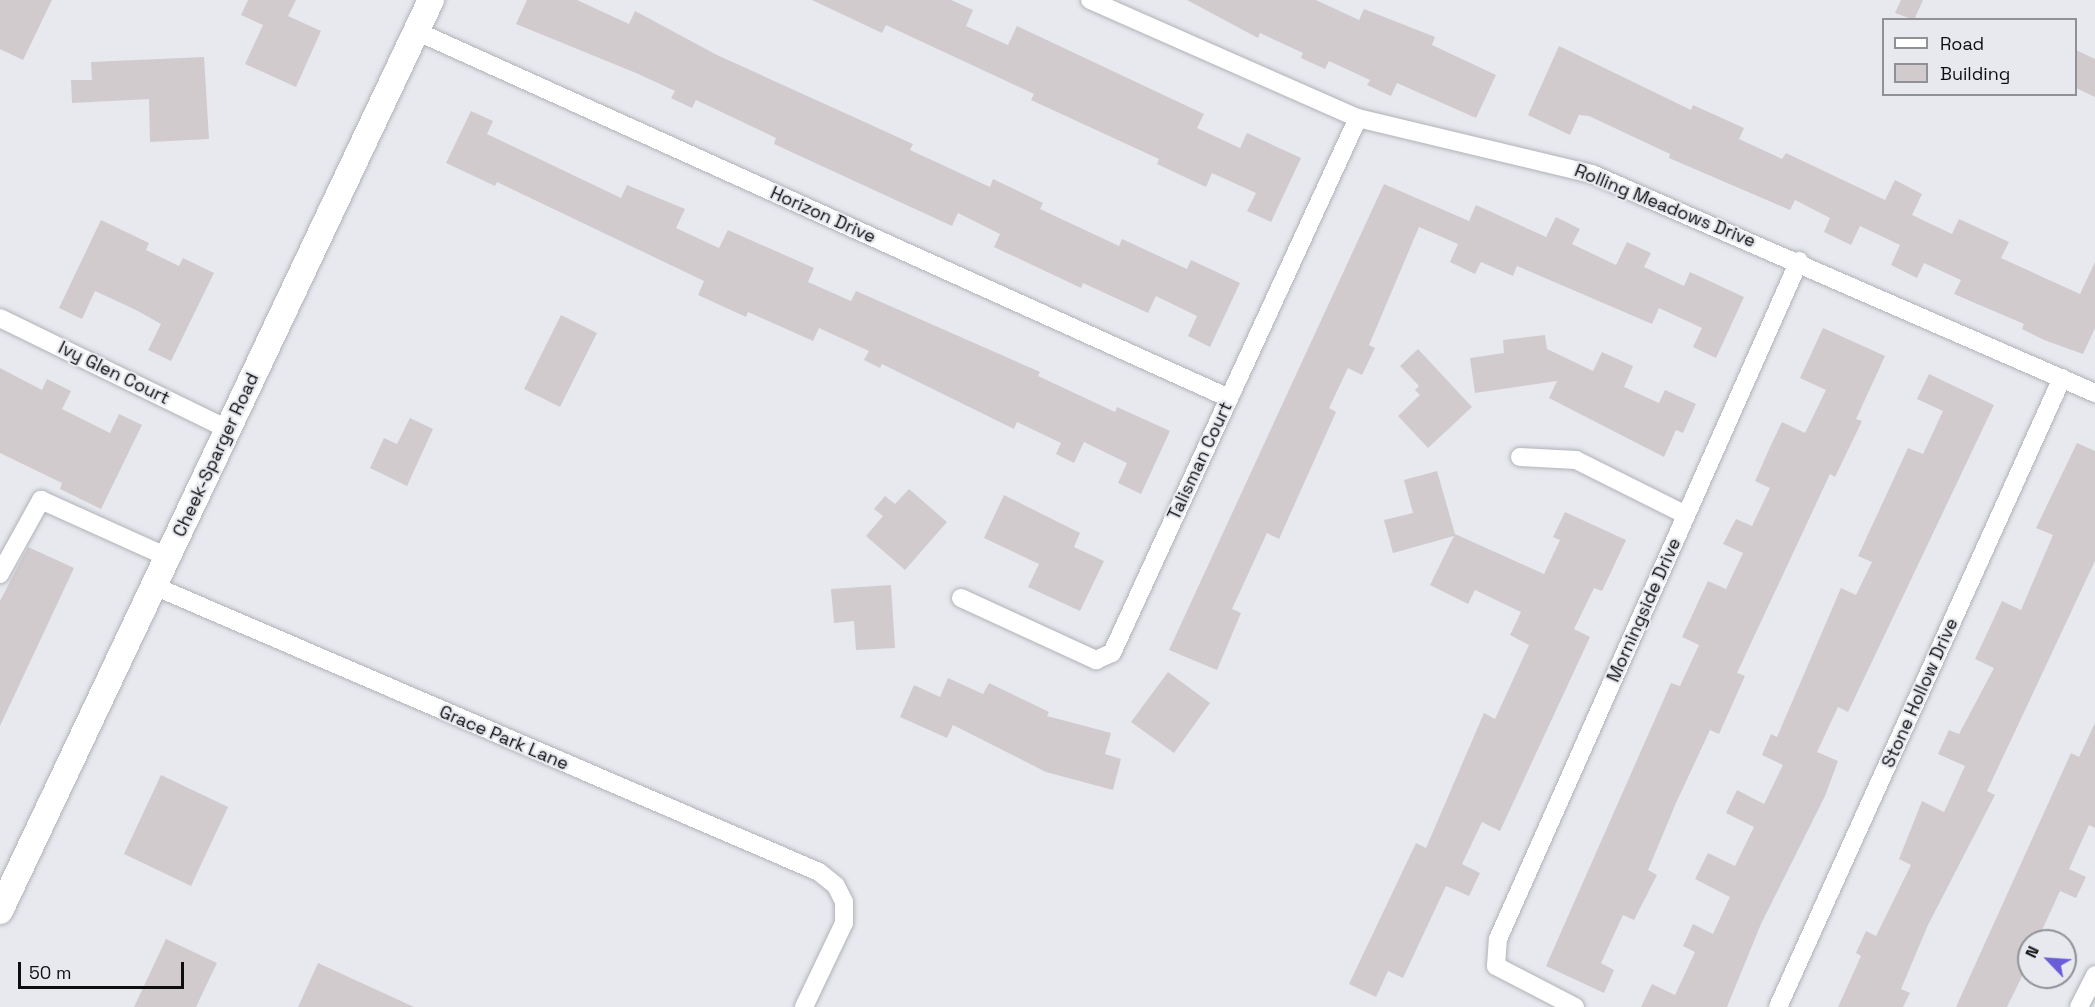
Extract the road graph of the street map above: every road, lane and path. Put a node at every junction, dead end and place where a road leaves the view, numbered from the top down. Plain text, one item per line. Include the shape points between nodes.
1 (431, 0) edge
2 (1090, 0) edge
3 (416, 31) junction
4 (1358, 118) junction
5 (1799, 261) junction
6 (0, 318) edge
7 (2062, 378) junction
8 (2095, 393) edge
9 (1229, 398) junction
10 (228, 429) junction
11 (1520, 457) dead end
12 (1686, 515) junction
13 (167, 557) junction
14 (0, 574) edge
15 (154, 586) junction
16 (961, 598) dead end
17 (0, 911) edge
18 (2095, 975) edge
19 (804, 1007) edge
20 (1575, 1007) edge
21 (1778, 1007) edge
22 (2079, 1007) edge

1 - 3 main road, Cheek-Sparger Road
2 - 4 street, Rolling Meadows Drive
3 - 9 street, Horizon Drive
3 - 10 main road, Cheek-Sparger Road
4 - 5 street, Rolling Meadows Drive via 1592,174
4 - 9 street, Talisman Court
5 - 7 street, Rolling Meadows Drive
5 - 12 street, Morningside Drive
6 - 10 street, Ivy Glen Court
7 - 8 street, Rolling Meadows Drive
7 - 21 street, Stone Hollow Drive
9 - 16 street, Talisman Court via 1112,653 1105,659 1096,660
10 - 13 main road, Cheek-Sparger Road
11 - 12 street via 1576,460
12 - 20 street, Morningside Drive via 1498,939 1494,960 1506,975
13 - 14 street via 41,500 31,511
13 - 15 main road, Cheek-Sparger Road
15 - 17 main road, Cheek-Sparger Road
15 - 19 street, Grace Park Lane via 819,872 836,886 844,902 844,923
18 - 22 street

